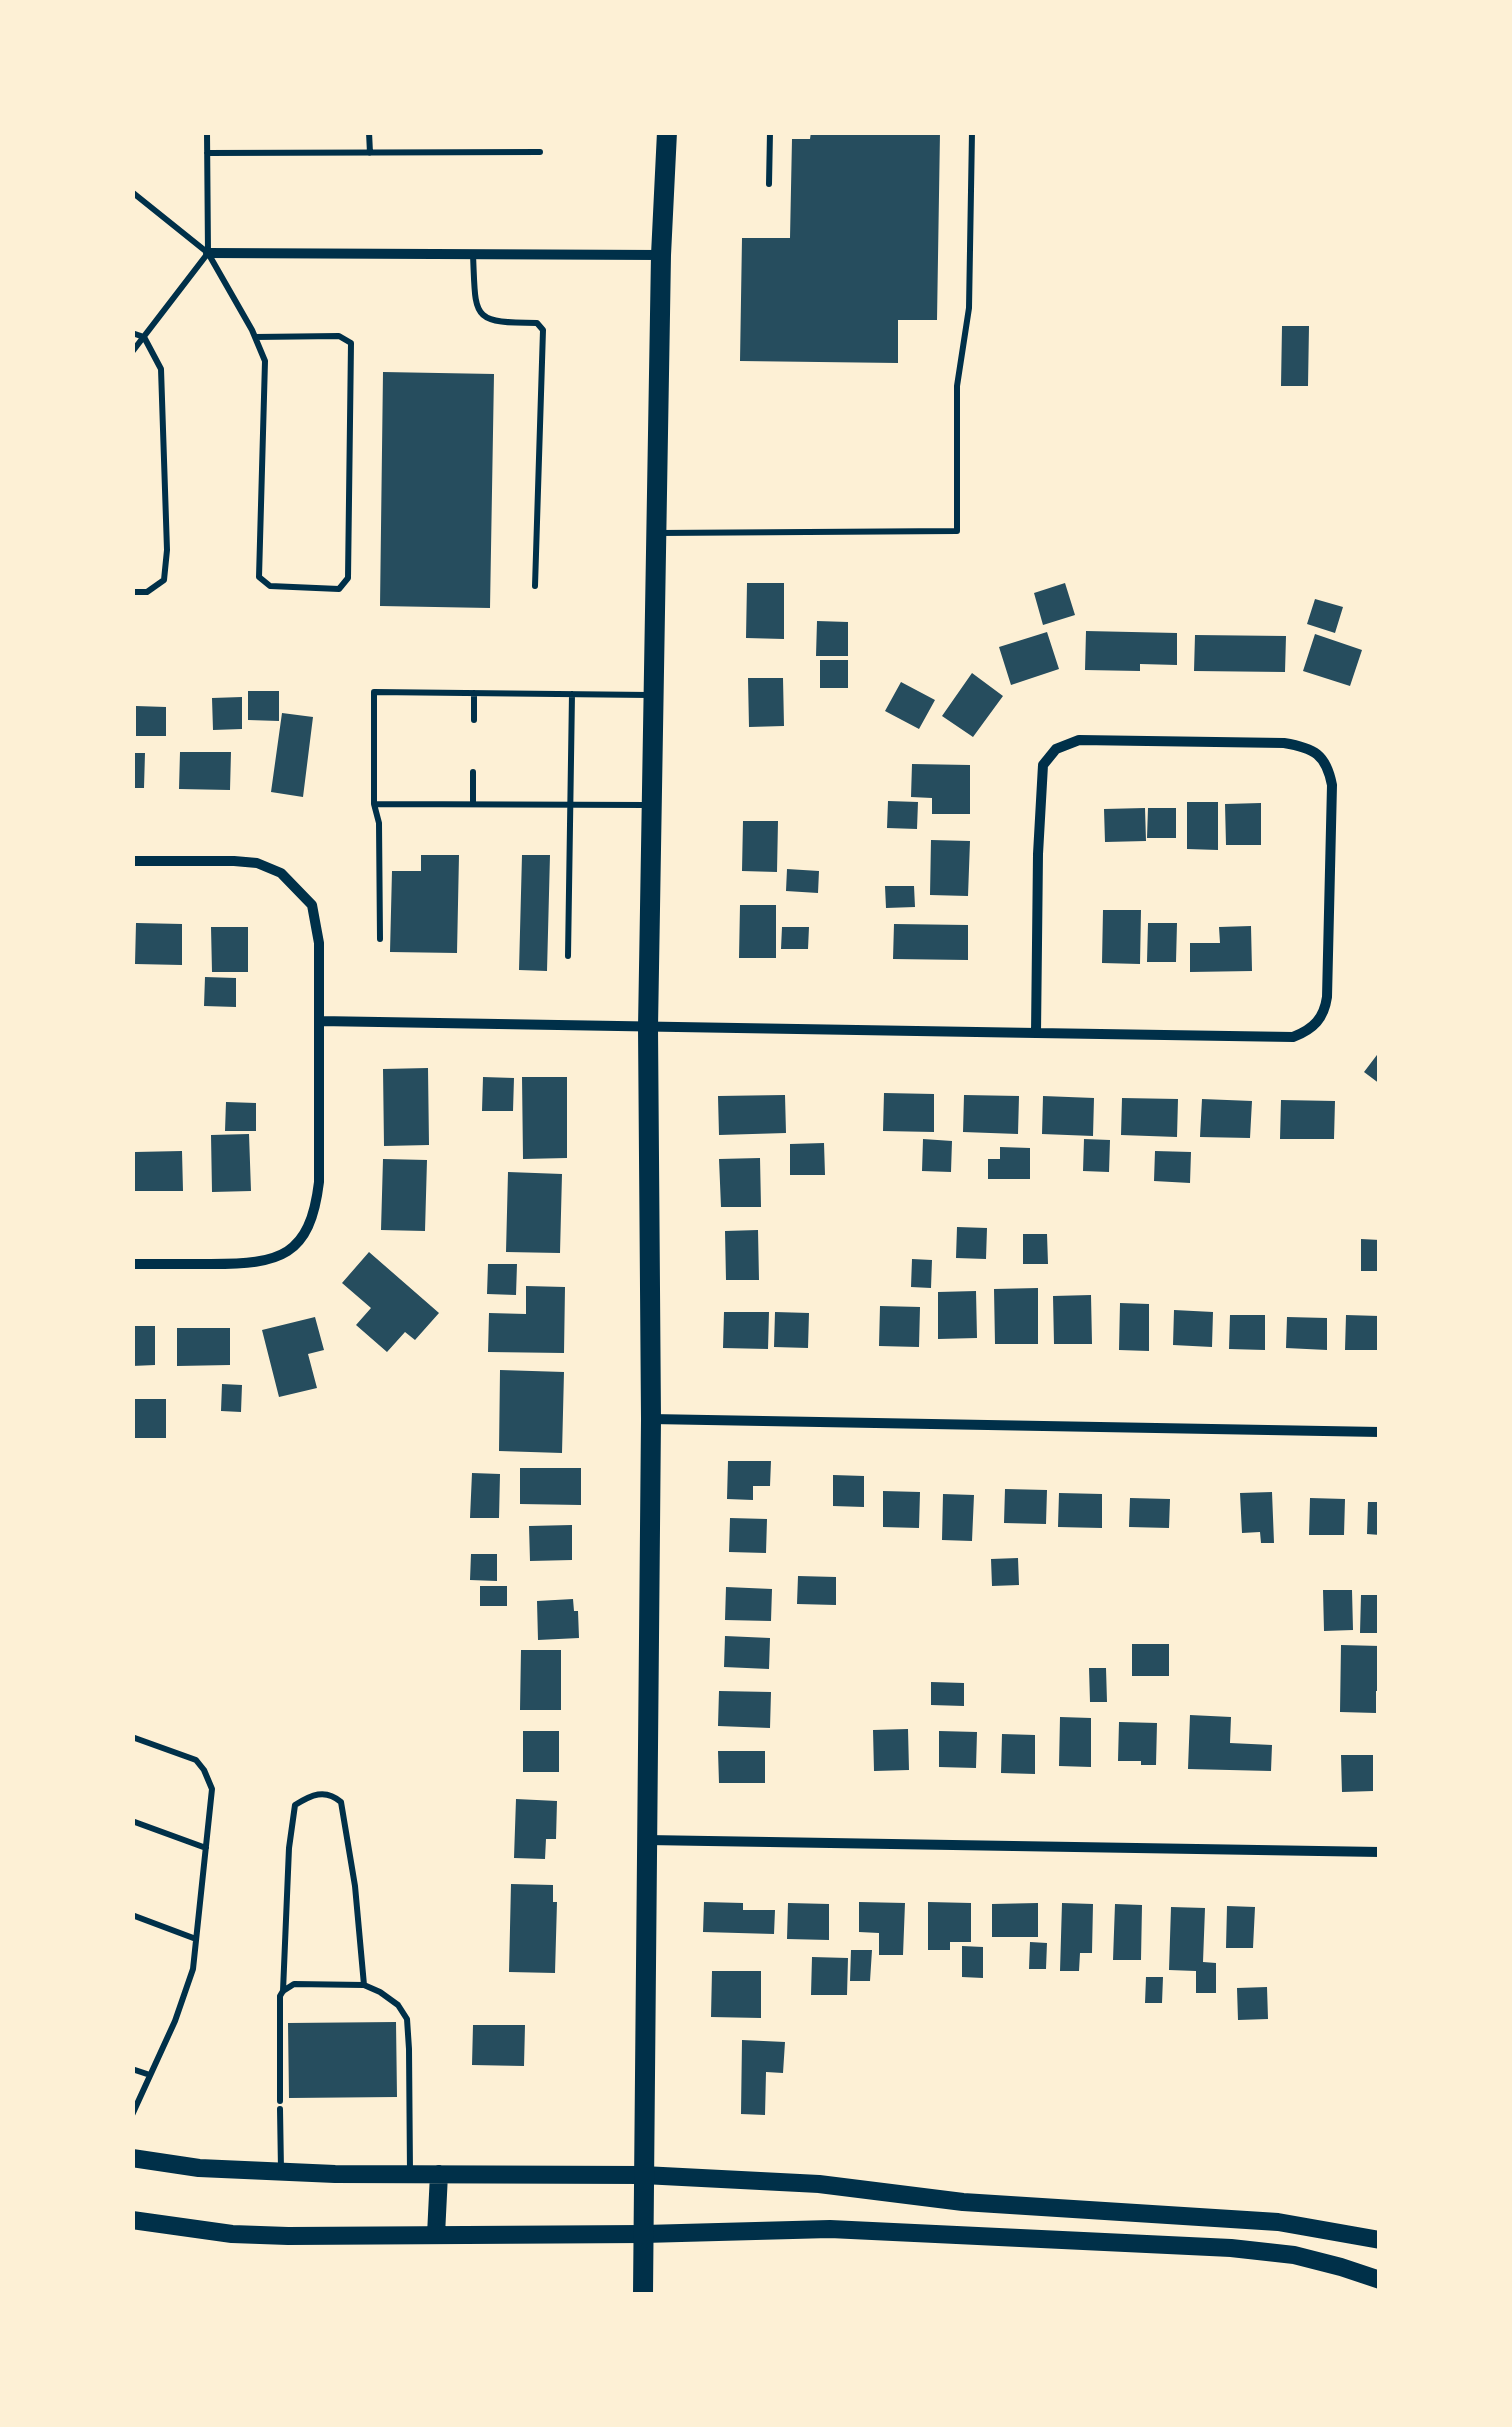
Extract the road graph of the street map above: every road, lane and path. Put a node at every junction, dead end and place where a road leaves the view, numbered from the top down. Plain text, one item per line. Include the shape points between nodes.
1 (207, 132) edge
2 (368, 132) edge
3 (667, 132) edge
4 (770, 132) edge
5 (972, 132) edge
6 (540, 152) dead end
7 (207, 153) junction
8 (370, 153) junction
9 (769, 184) dead end
10 (132, 192) edge
11 (208, 253) junction
12 (473, 255) junction
13 (661, 255) junction
14 (132, 333) edge
15 (255, 337) junction
16 (144, 338) junction
17 (132, 352) edge
18 (657, 533) junction
19 (535, 586) dead end
20 (132, 592) edge
21 (474, 693) junction
22 (572, 694) junction
23 (654, 695) junction
24 (474, 720) dead end
25 (473, 772) dead end
26 (374, 804) junction
27 (473, 804) junction
28 (570, 804) junction
29 (652, 804) junction
30 (132, 861) edge
31 (380, 939) dead end
32 (568, 956) dead end
33 (319, 1021) junction
34 (648, 1027) junction
35 (1036, 1033) junction
36 (132, 1264) edge
37 (651, 1419) junction
38 (1380, 1432) edge
39 (132, 1737) edge
40 (132, 1822) edge
41 (647, 1840) junction
42 (206, 1848) junction
43 (1380, 1852) edge
44 (132, 1915) edge
45 (196, 1939) junction
46 (364, 1986) junction
47 (283, 1991) junction
48 (132, 2069) edge
49 (150, 2075) junction
50 (132, 2115) edge
51 (132, 2158) edge
52 (281, 2171) junction
53 (410, 2174) junction
54 (439, 2174) junction
55 (643, 2175) junction
56 (132, 2220) edge
57 (644, 2234) junction
58 (436, 2236) junction
59 (1378, 2238) edge
60 (1380, 2280) edge
61 (643, 2294) edge

1 - 7 lane
2 - 8 lane
3 - 13 main road
4 - 9 lane
5 - 18 lane via 969,308 957,386 957,532
6 - 8 lane
7 - 8 lane
7 - 11 lane
10 - 11 lane
11 - 12 street
11 - 15 lane
11 - 16 lane
12 - 13 street
12 - 19 lane via 482,315 491,322 537,323 542,330
13 - 18 main road
14 - 16 lane
15 - 15 lane via 266,360 259,577 270,586 339,589 348,578 351,343 338,336
16 - 17 lane
16 - 20 lane via 161,369 166,550 164,580 147,592
18 - 23 main road
21 - 22 lane
21 - 24 lane
21 - 26 lane via 374,692
22 - 23 lane
22 - 28 lane
23 - 29 main road
25 - 27 lane
26 - 27 lane
26 - 31 lane
27 - 28 lane
28 - 29 lane
28 - 32 lane
29 - 34 main road
30 - 33 street via 257,863 289,880 315,913
33 - 34 street
33 - 36 street via 319,1182 308,1228 288,1252 252,1264
34 - 35 street
34 - 37 main road
35 - 35 street via 1041,783 1043,765 1056,749 1079,740 1284,743 1323,759 1332,785 1327,997 1318,1023 1294,1037
37 - 38 street
37 - 41 main road
39 - 42 lane via 196,1760 204,1770 212,1789
40 - 42 lane
41 - 43 street
41 - 55 main road
42 - 45 lane
44 - 45 lane
45 - 49 lane via 193,1969
46 - 47 lane via 294,1984
46 - 47 lane via 341,1802 319,1793 295,1805
46 - 53 lane via 398,2005 407,2019
47 - 52 lane
48 - 49 lane
49 - 50 lane
51 - 52 street
52 - 53 street
53 - 54 street
54 - 55 street
54 - 58 street
55 - 57 main road
55 - 59 street via 1278,2222
56 - 58 street via 232,2234
57 - 58 street
57 - 60 street via 830,2229 1231,2248 1341,2266
57 - 61 main road

